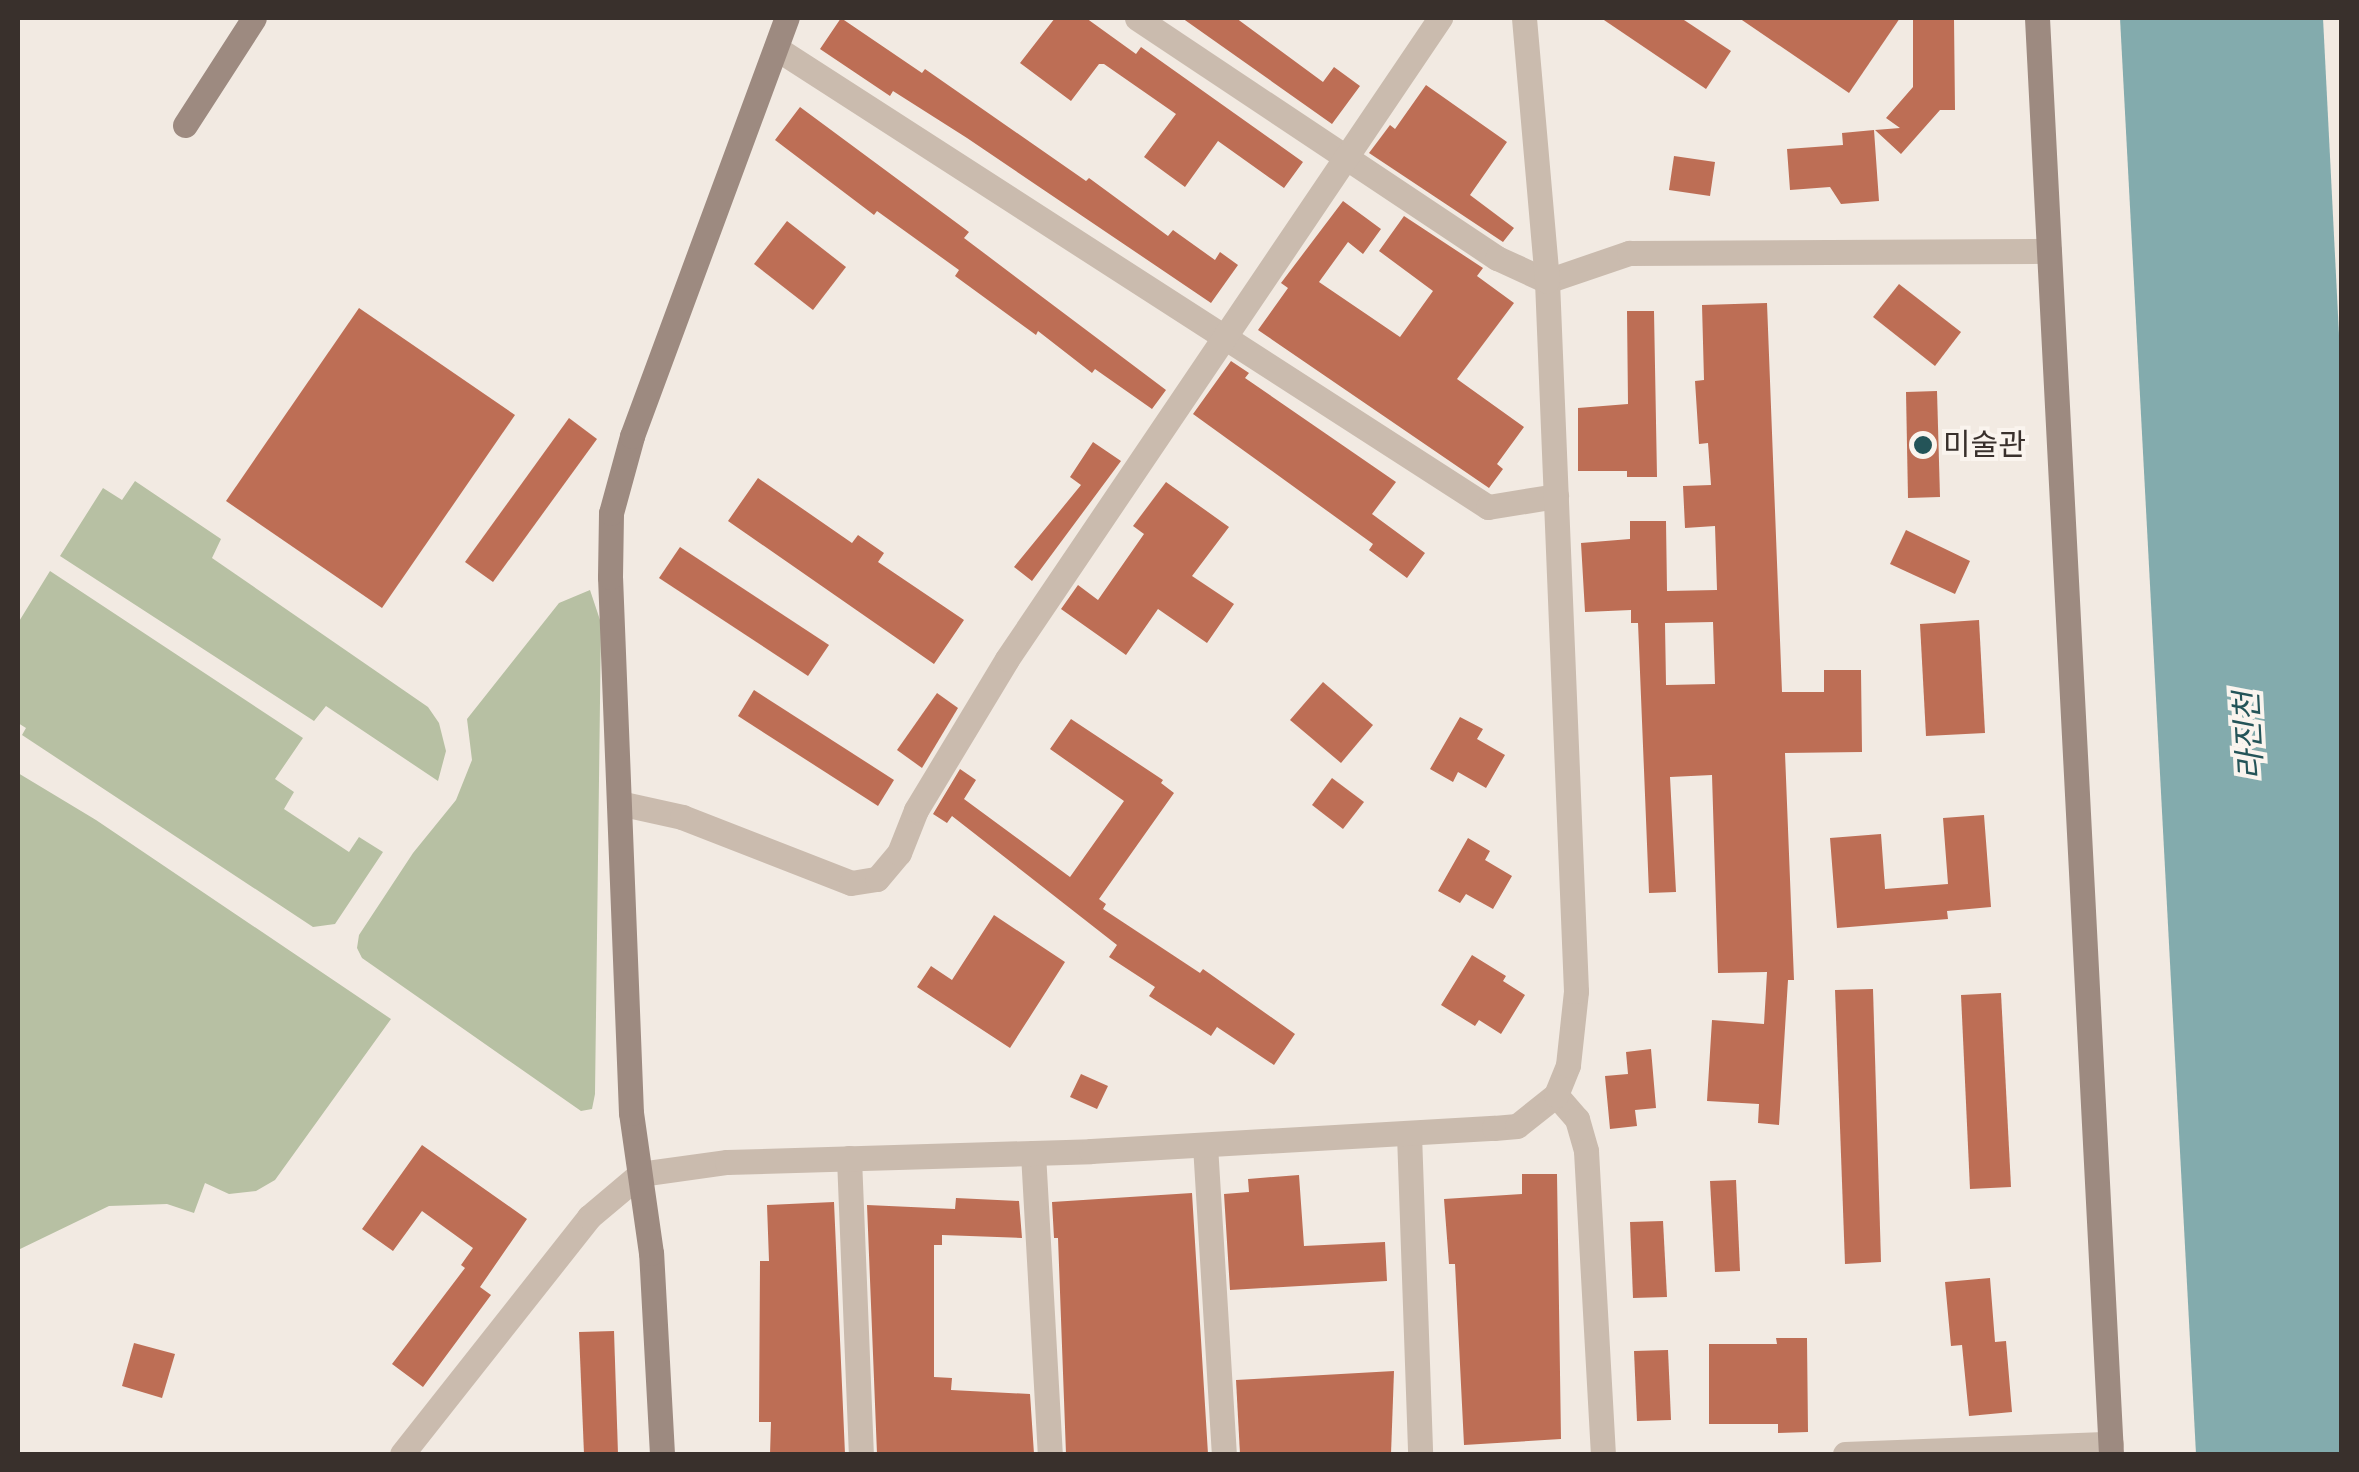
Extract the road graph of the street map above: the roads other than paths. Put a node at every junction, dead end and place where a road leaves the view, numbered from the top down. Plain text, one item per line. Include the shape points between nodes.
1 (254, 18) edge
2 (788, 18) edge
3 (1138, 18) edge
4 (1440, 18) edge
5 (1524, 18) edge
6 (2037, 18) edge
7 (776, 48) junction
8 (185, 125) dead end
9 (1344, 158) junction
10 (2049, 251) junction
11 (1547, 282) junction
12 (1224, 334) junction
13 (1556, 496) junction
14 (619, 803) junction
15 (1556, 1094) junction
16 (1409, 1134) junction
17 (1204, 1145) junction
18 (1033, 1153) junction
19 (849, 1158) junction
20 (640, 1174) junction
21 (2111, 1449) edge
22 (402, 1454) edge
23 (662, 1454) edge
24 (860, 1454) edge
25 (1050, 1454) edge
26 (1224, 1454) edge
27 (1420, 1454) edge
28 (1603, 1454) edge
29 (1845, 1454) edge

1 - 8 street
2 - 7 street
3 - 9 street
4 - 9 street
5 - 11 street
6 - 10 street
7 - 12 street
7 - 14 street via 632,436 611,513
9 - 11 street via 1498,258
9 - 12 street
10 - 11 street via 1628,253
10 - 21 street
11 - 13 street
12 - 13 street via 1488,507
12 - 14 street via 1006,659 916,810 900,853 876,879 851,883 682,817
13 - 15 street via 1576,990 1568,1065
14 - 20 street
15 - 16 street via 1517,1126
15 - 28 street via 1577,1119 1586,1151
16 - 17 street
16 - 27 street
17 - 18 street
17 - 26 street
18 - 19 street
18 - 25 street
19 - 20 street via 726,1162
19 - 24 street
20 - 22 street via 589,1217
20 - 23 street
21 - 29 street

